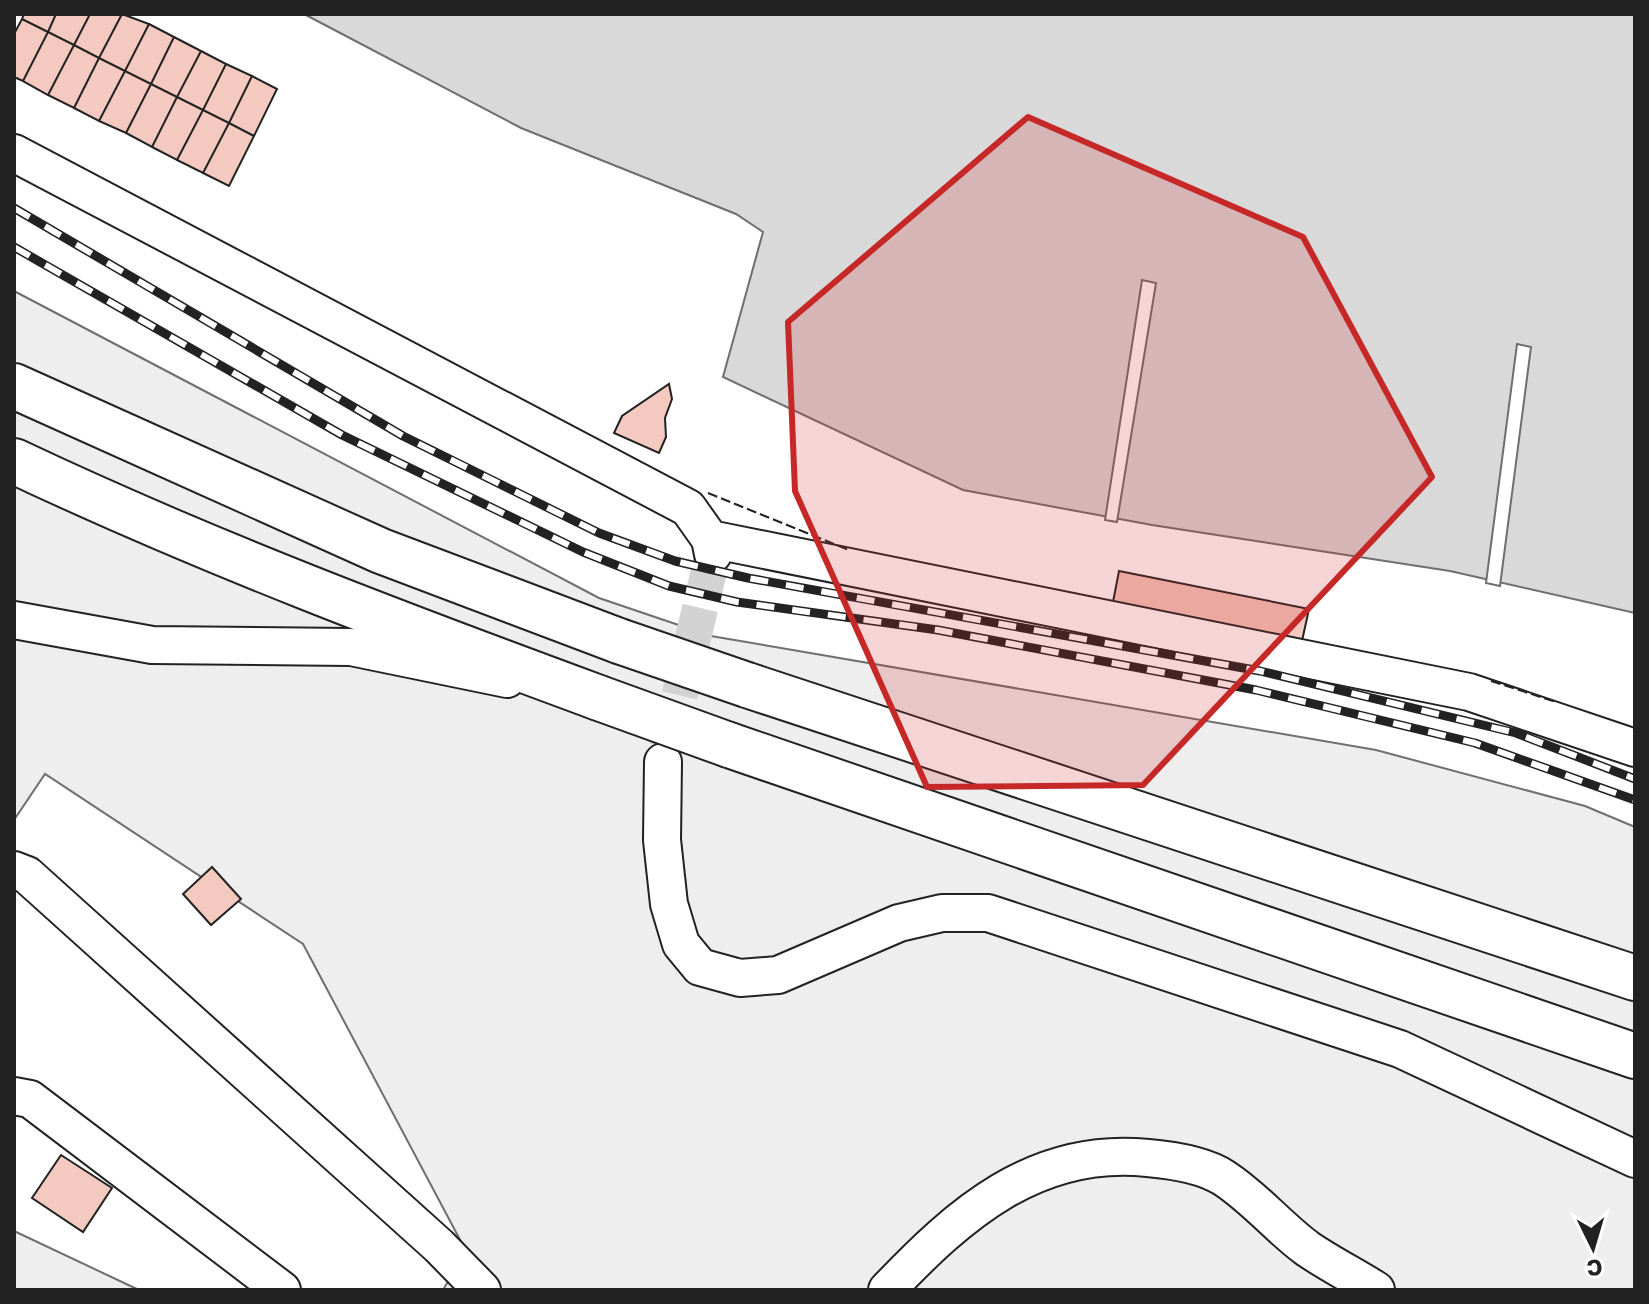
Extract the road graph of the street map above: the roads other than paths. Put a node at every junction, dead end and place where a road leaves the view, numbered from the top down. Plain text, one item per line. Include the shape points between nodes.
1 (14, 153) edge
2 (14, 386) edge
3 (14, 461) edge
4 (14, 620) edge
5 (599, 698) junction
6 (1635, 748) edge
7 (663, 762) tunnel mouth
8 (14, 870) edge
9 (1635, 978) edge
10 (1635, 1056) edge
11 (14, 1096) edge
12 (1635, 1159) edge
13 (282, 1290) edge
14 (482, 1290) edge
15 (887, 1290) edge
16 (1376, 1290) edge

1 - 6 street via 688,508 712,546 1469,692
2 - 9 highway, bridge via 381,551 619,641
3 - 5 highway via 345,604
4 - 5 street via 152,645 351,647
5 - 10 highway, bridge
7 - 12 street via 662,840 669,904 681,944 700,967 740,978 778,975 899,923 942,913 988,913 1400,1049
8 - 14 street via 27,875
11 - 13 street via 30,1099
15 - 16 street via 964,1218 1028,1175 1072,1161 1126,1155 1168,1160 1222,1177 1309,1249

